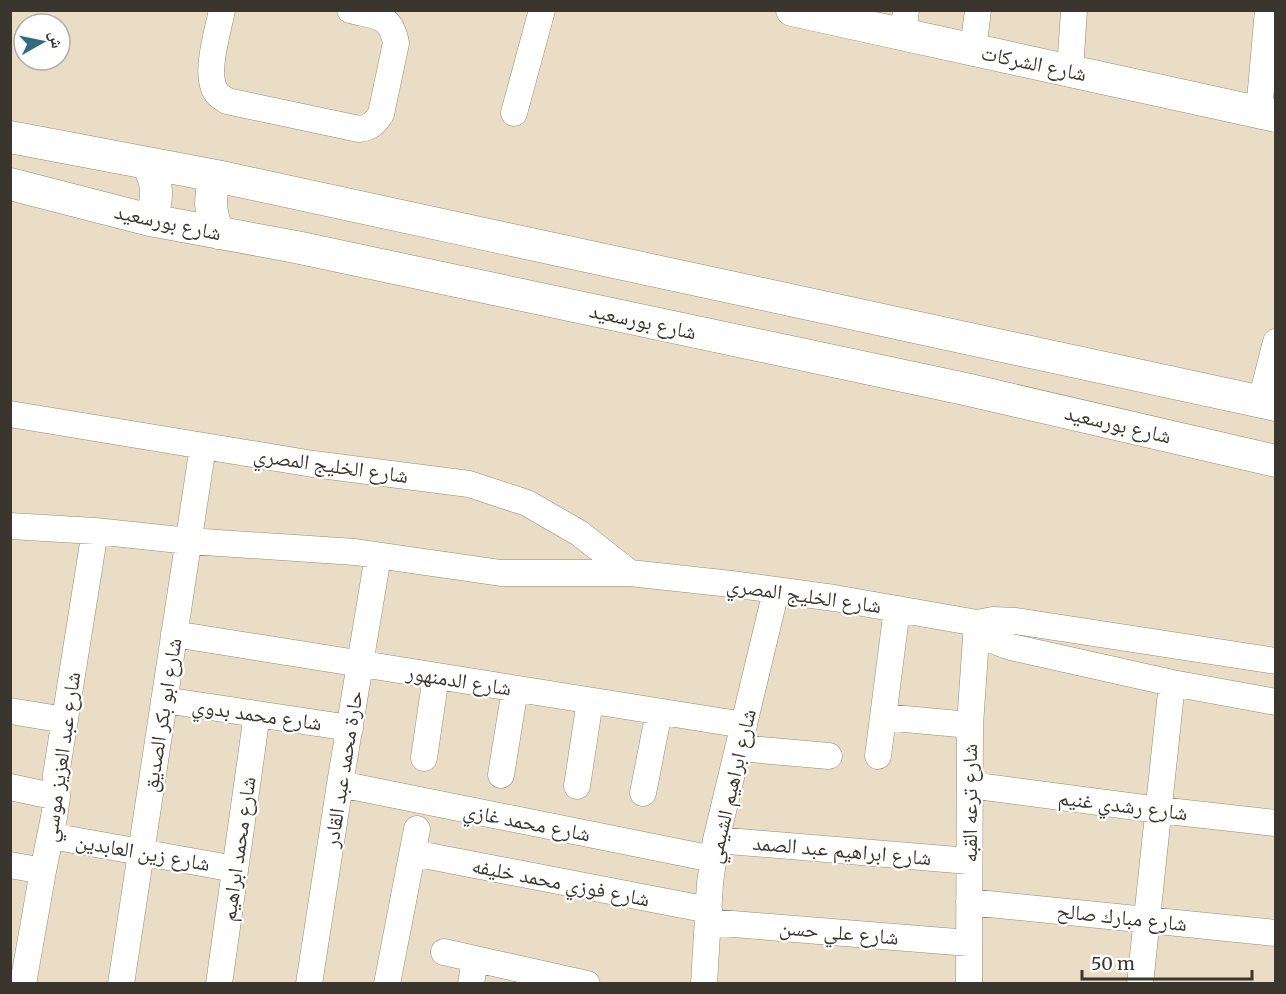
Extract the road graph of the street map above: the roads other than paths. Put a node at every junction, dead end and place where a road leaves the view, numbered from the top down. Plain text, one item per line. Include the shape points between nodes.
1 (222, 10) edge
2 (350, 10) edge
3 (542, 10) edge
4 (792, 10) edge
5 (978, 10) edge
6 (1074, 10) edge
7 (1268, 10) edge
8 (904, 23) edge
9 (973, 50) junction
10 (1070, 71) junction
11 (514, 113) dead end
12 (1267, 114) edge
13 (10, 137) edge
14 (147, 163) junction
15 (216, 176) junction
16 (10, 184) edge
17 (150, 220) junction
18 (219, 233) junction
19 (1275, 342) edge
20 (1268, 403) edge
21 (10, 414) edge
22 (203, 446) junction
23 (1275, 461) edge
24 (10, 526) edge
25 (95, 531) junction
26 (189, 541) junction
27 (378, 556) junction
28 (630, 573) junction
29 (776, 591) junction
30 (897, 609) junction
31 (976, 623) junction
32 (174, 634) junction
33 (1275, 661) edge
34 (361, 664) junction
35 (436, 676) junction
36 (1172, 683) junction
37 (515, 689) junction
38 (164, 700) junction
39 (590, 701) junction
40 (1275, 702) edge
41 (10, 711) edge
42 (659, 712) junction
43 (257, 714) junction
44 (883, 717) junction
45 (65, 720) junction
46 (970, 725) junction
47 (350, 728) junction
48 (741, 737) junction
49 (829, 756) dead end
50 (878, 756) dead end
51 (424, 758) dead end
52 (501, 776) dead end
53 (340, 784) junction
54 (970, 785) junction
55 (577, 786) dead end
56 (10, 787) edge
57 (643, 793) dead end
58 (57, 796) junction
59 (1159, 810) junction
60 (1275, 823) edge
61 (51, 836) junction
62 (715, 850) junction
63 (141, 852) junction
64 (969, 861) junction
65 (10, 864) edge
66 (235, 869) junction
67 (43, 871) junction
68 (969, 902) junction
69 (709, 916) junction
70 (1147, 920) junction
71 (1275, 933) edge
72 (969, 943) junction
73 (444, 952) dead end
74 (473, 971) edge
75 (23, 984) edge
76 (121, 984) edge
77 (219, 984) edge
78 (309, 984) edge
79 (387, 984) edge
80 (587, 984) edge
81 (704, 984) edge
82 (969, 984) edge
83 (1140, 984) edge

1 - 2 street via 210,71 217,94 226,101 368,128 381,114 396,44 390,23
3 - 11 street
4 - 8 main road, شارع الشركات
5 - 9 street
6 - 10 street
7 - 12 street
8 - 9 main road, شارع الشركات
9 - 10 main road, شارع الشركات
10 - 12 main road, شارع الشركات
13 - 14 main road
14 - 15 main road
14 - 17 main road via 156,191
15 - 18 main road via 210,199
15 - 20 main road
16 - 17 main road, شارع بورسعيد
17 - 18 main road, شارع بورسعيد
18 - 23 main road, شارع بورسعيد via 965,389
19 - 20 street
21 - 22 street, شارع الخليج المصري
22 - 26 street, شارع ابو بكر الصديق
22 - 28 street, شارع الخليج المصري via 469,484 527,503 579,533
24 - 25 street, شارع الخليج المصري
25 - 26 street, شارع الخليج المصري
25 - 45 street, شارع عبد العزيز موسي
26 - 27 street, شارع الخليج المصري
26 - 32 street, شارع ابو بكر الصديق
27 - 28 street, شارع الخليج المصري via 501,573
27 - 34 street, حارة محمد عبد القادر
28 - 29 street, شارع الخليج المصري
29 - 30 street, شارع الخليج المصري
29 - 48 street, شارع ابراهيم الشيمي
30 - 31 street, شارع الخليج المصري
30 - 44 street
31 - 33 street, شارع الخليج المصري via 1016,621
31 - 36 street via 992,640 1011,647
31 - 46 street, شارع ترعه القبه
32 - 34 street, شارع الدمنهور
32 - 38 street, شارع ابو بكر الصديق
34 - 35 street, شارع الدمنهور
34 - 47 street, حارة محمد عبد القادر
35 - 37 street, شارع الدمنهور
35 - 51 street
36 - 40 street
36 - 59 street
37 - 39 street, شارع الدمنهور
37 - 52 street
38 - 43 street, شارع محمد بدوي
38 - 63 street, شارع ابو بكر الصديق
39 - 42 street, شارع الدمنهور
39 - 55 street
41 - 45 street
42 - 48 street, شارع الدمنهور
42 - 57 street
43 - 47 street, شارع محمد بدوي
43 - 66 street, شارع محمد ابراهيم
44 - 46 street
44 - 50 street
45 - 58 street, شارع عبد العزيز موسي via 56,775
46 - 54 street, شارع ترعه القبه
47 - 53 street, حارة محمد عبد القادر
48 - 49 street, شارع الدمنهور
48 - 62 street, شارع ابراهيم الشيمي
53 - 62 street, شارع محمد غازي
53 - 78 street, حارة محمد عبد القادر
54 - 59 street, شارع رشدي غنيم
54 - 64 street, شارع ترعه القبه
56 - 58 street
58 - 61 street, شارع عبد العزيز موسي
59 - 60 street, شارع رشدي غنيم
59 - 70 street
61 - 63 street, شارع زين العابدين
61 - 67 street, شارع عبد العزيز موسي
62 - 64 street, شارع ابراهيم عبد الصمد
62 - 69 street, شارع ابراهيم الشيمي
63 - 66 street, شارع زين العابدين
63 - 76 street, شارع ابو بكر الصديق
64 - 68 street, شارع ترعه القبه
65 - 67 street
66 - 77 street, شارع محمد ابراهيم
67 - 75 street, شارع عبد العزيز موسي
68 - 70 street, شارع مبارك صالح
68 - 72 street, شارع ترعه القبه
69 - 72 street, شارع علي حسن
69 - 79 street, شارع فوزي محمد خليفه via 415,841
69 - 81 street, شارع ابراهيم الشيمي
70 - 71 street, شارع مبارك صالح
70 - 83 street
72 - 82 street, شارع ترعه القبه
73 - 74 street
74 - 80 street

